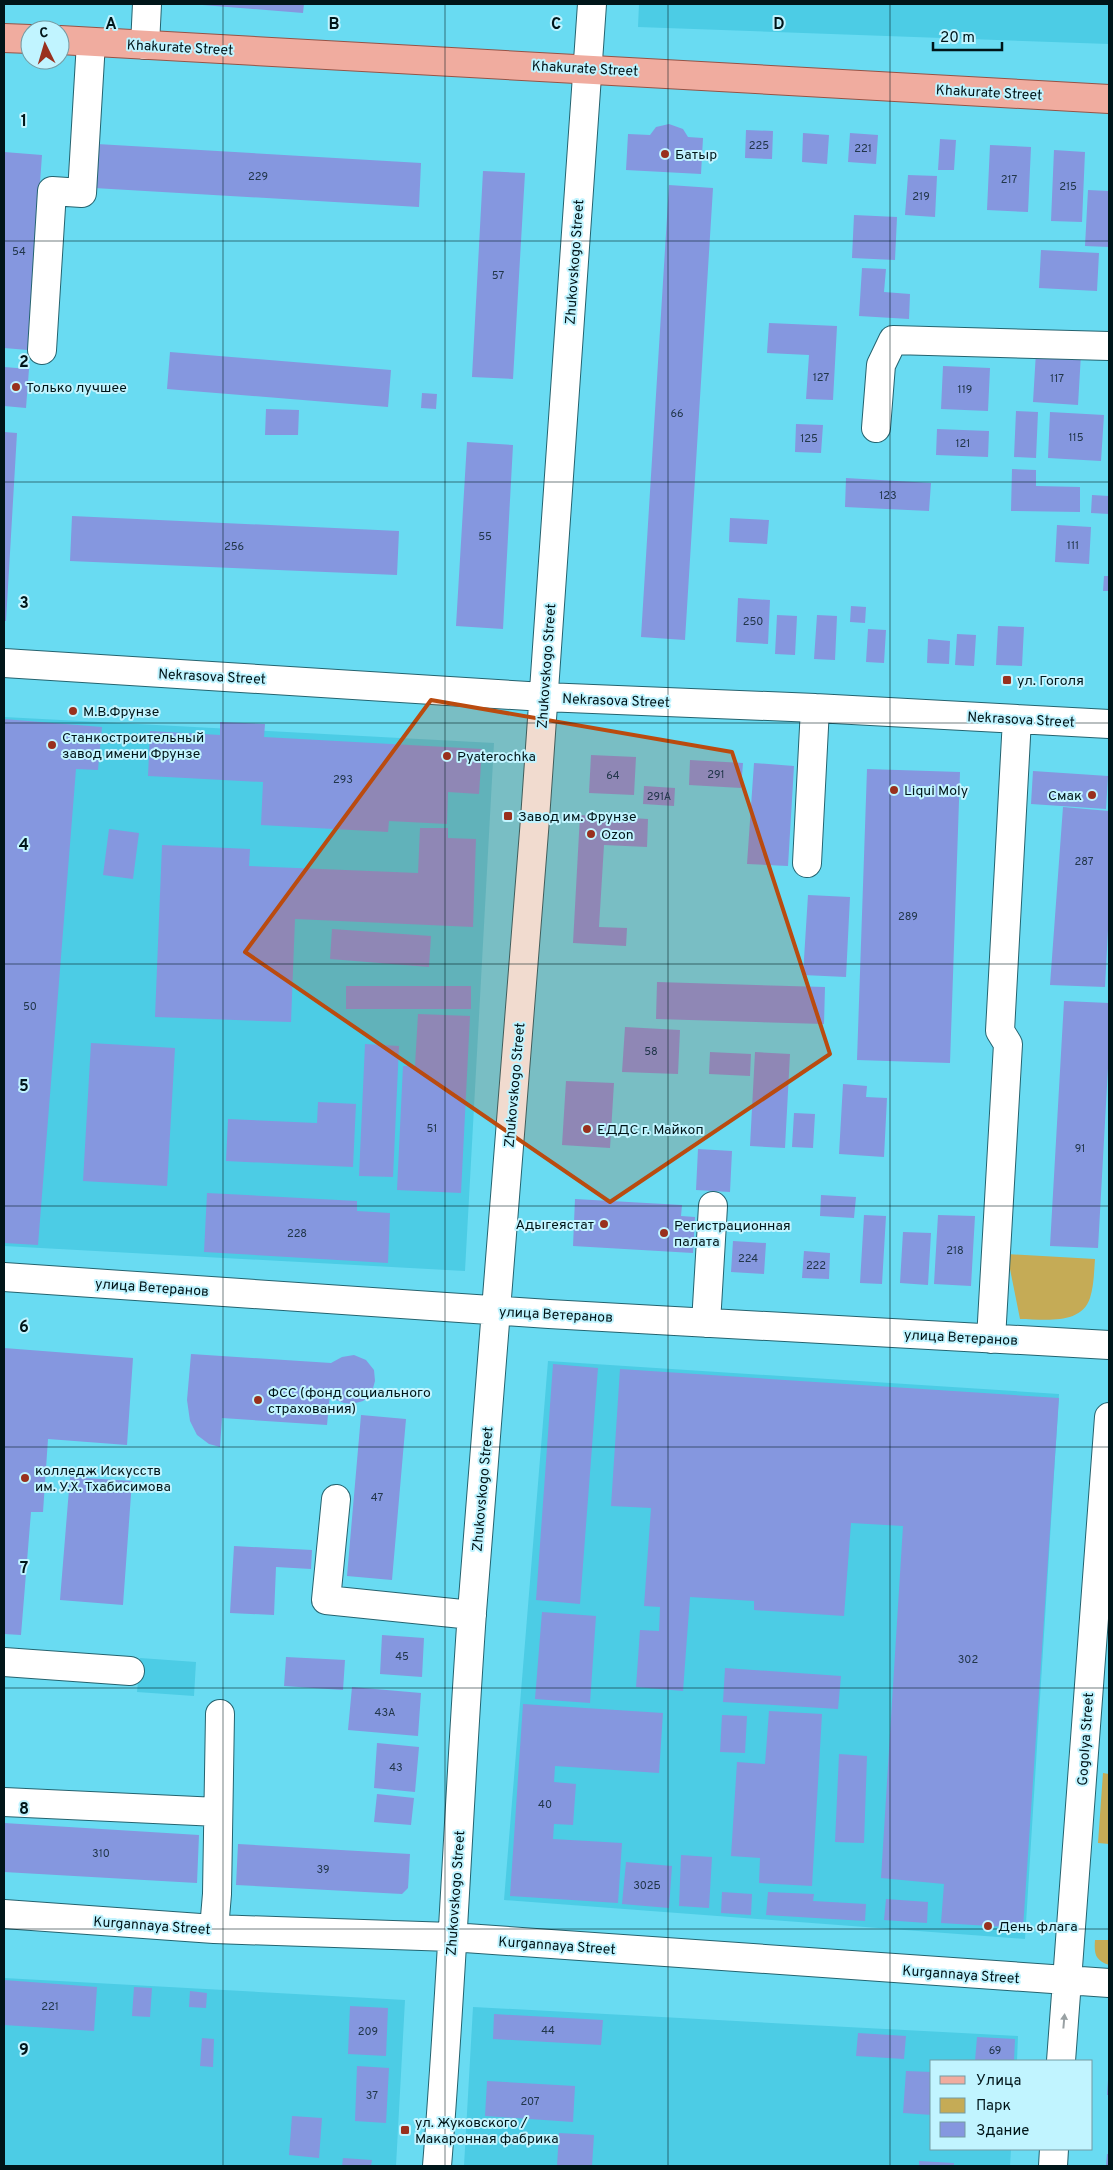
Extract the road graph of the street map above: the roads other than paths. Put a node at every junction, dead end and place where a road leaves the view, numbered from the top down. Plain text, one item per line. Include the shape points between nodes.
1 (147, 4) edge
2 (592, 4) edge
3 (4, 38) edge
4 (20, 39) edge
5 (70, 41) edge
6 (91, 42) junction
7 (144, 45) junction
8 (587, 68) junction
9 (1109, 99) edge
10 (1109, 346) edge
11 (42, 350) dead end
12 (876, 428) dead end
13 (4, 663) edge
14 (544, 697) junction
15 (815, 708) junction
16 (1017, 719) junction
17 (1109, 724) edge
18 (807, 863) dead end
19 (713, 1206) dead end
20 (4, 1277) edge
21 (496, 1310) junction
22 (706, 1322) junction
23 (991, 1339) junction
24 (1109, 1345) edge
25 (1109, 1417) edge
26 (336, 1499) dead end
27 (472, 1615) junction
28 (4, 1662) edge
29 (130, 1671) dead end
30 (220, 1714) dead end
31 (4, 1802) edge
32 (218, 1812) junction
33 (4, 1914) edge
34 (214, 1930) junction
35 (451, 1937) junction
36 (1067, 1981) junction
37 (1109, 1983) edge
38 (1061, 2060) edge
39 (1054, 2150) edge
40 (437, 2166) edge
41 (1053, 2166) edge

1 - 7 street
2 - 8 street, Zhukovskogo Street
3 - 4 main road
5 - 6 main road, Khakurate Street
6 - 7 main road, Khakurate Street
6 - 11 street via 82,193 52,192
7 - 8 main road, Khakurate Street
8 - 9 main road, Khakurate Street
8 - 14 street, Zhukovskogo Street
10 - 12 street via 893,340 881,365
13 - 14 street, Nekrasova Street
14 - 15 street, Nekrasova Street
14 - 21 street, Zhukovskogo Street
15 - 16 street, Nekrasova Street
15 - 18 street
16 - 17 street, Nekrasova Street
16 - 23 street via 1000,1031 1008,1044
19 - 22 street
20 - 21 street, улица Ветеранов
21 - 22 street, улица Ветеранов
21 - 27 street, Zhukovskogo Street
22 - 23 street, улица Ветеранов
23 - 24 street, улица Ветеранов
25 - 36 street, Gogolya Street
26 - 27 street via 326,1600
27 - 35 street, Zhukovskogo Street
28 - 29 street
30 - 32 street
31 - 32 street
32 - 34 street
33 - 34 street, Kurgannaya Street
34 - 35 street, Kurgannaya Street
35 - 36 street, Kurgannaya Street
35 - 40 street, Zhukovskogo Street
36 - 37 street, Kurgannaya Street
38 -> 36 street, Gogolya Street
39 - 41 street

